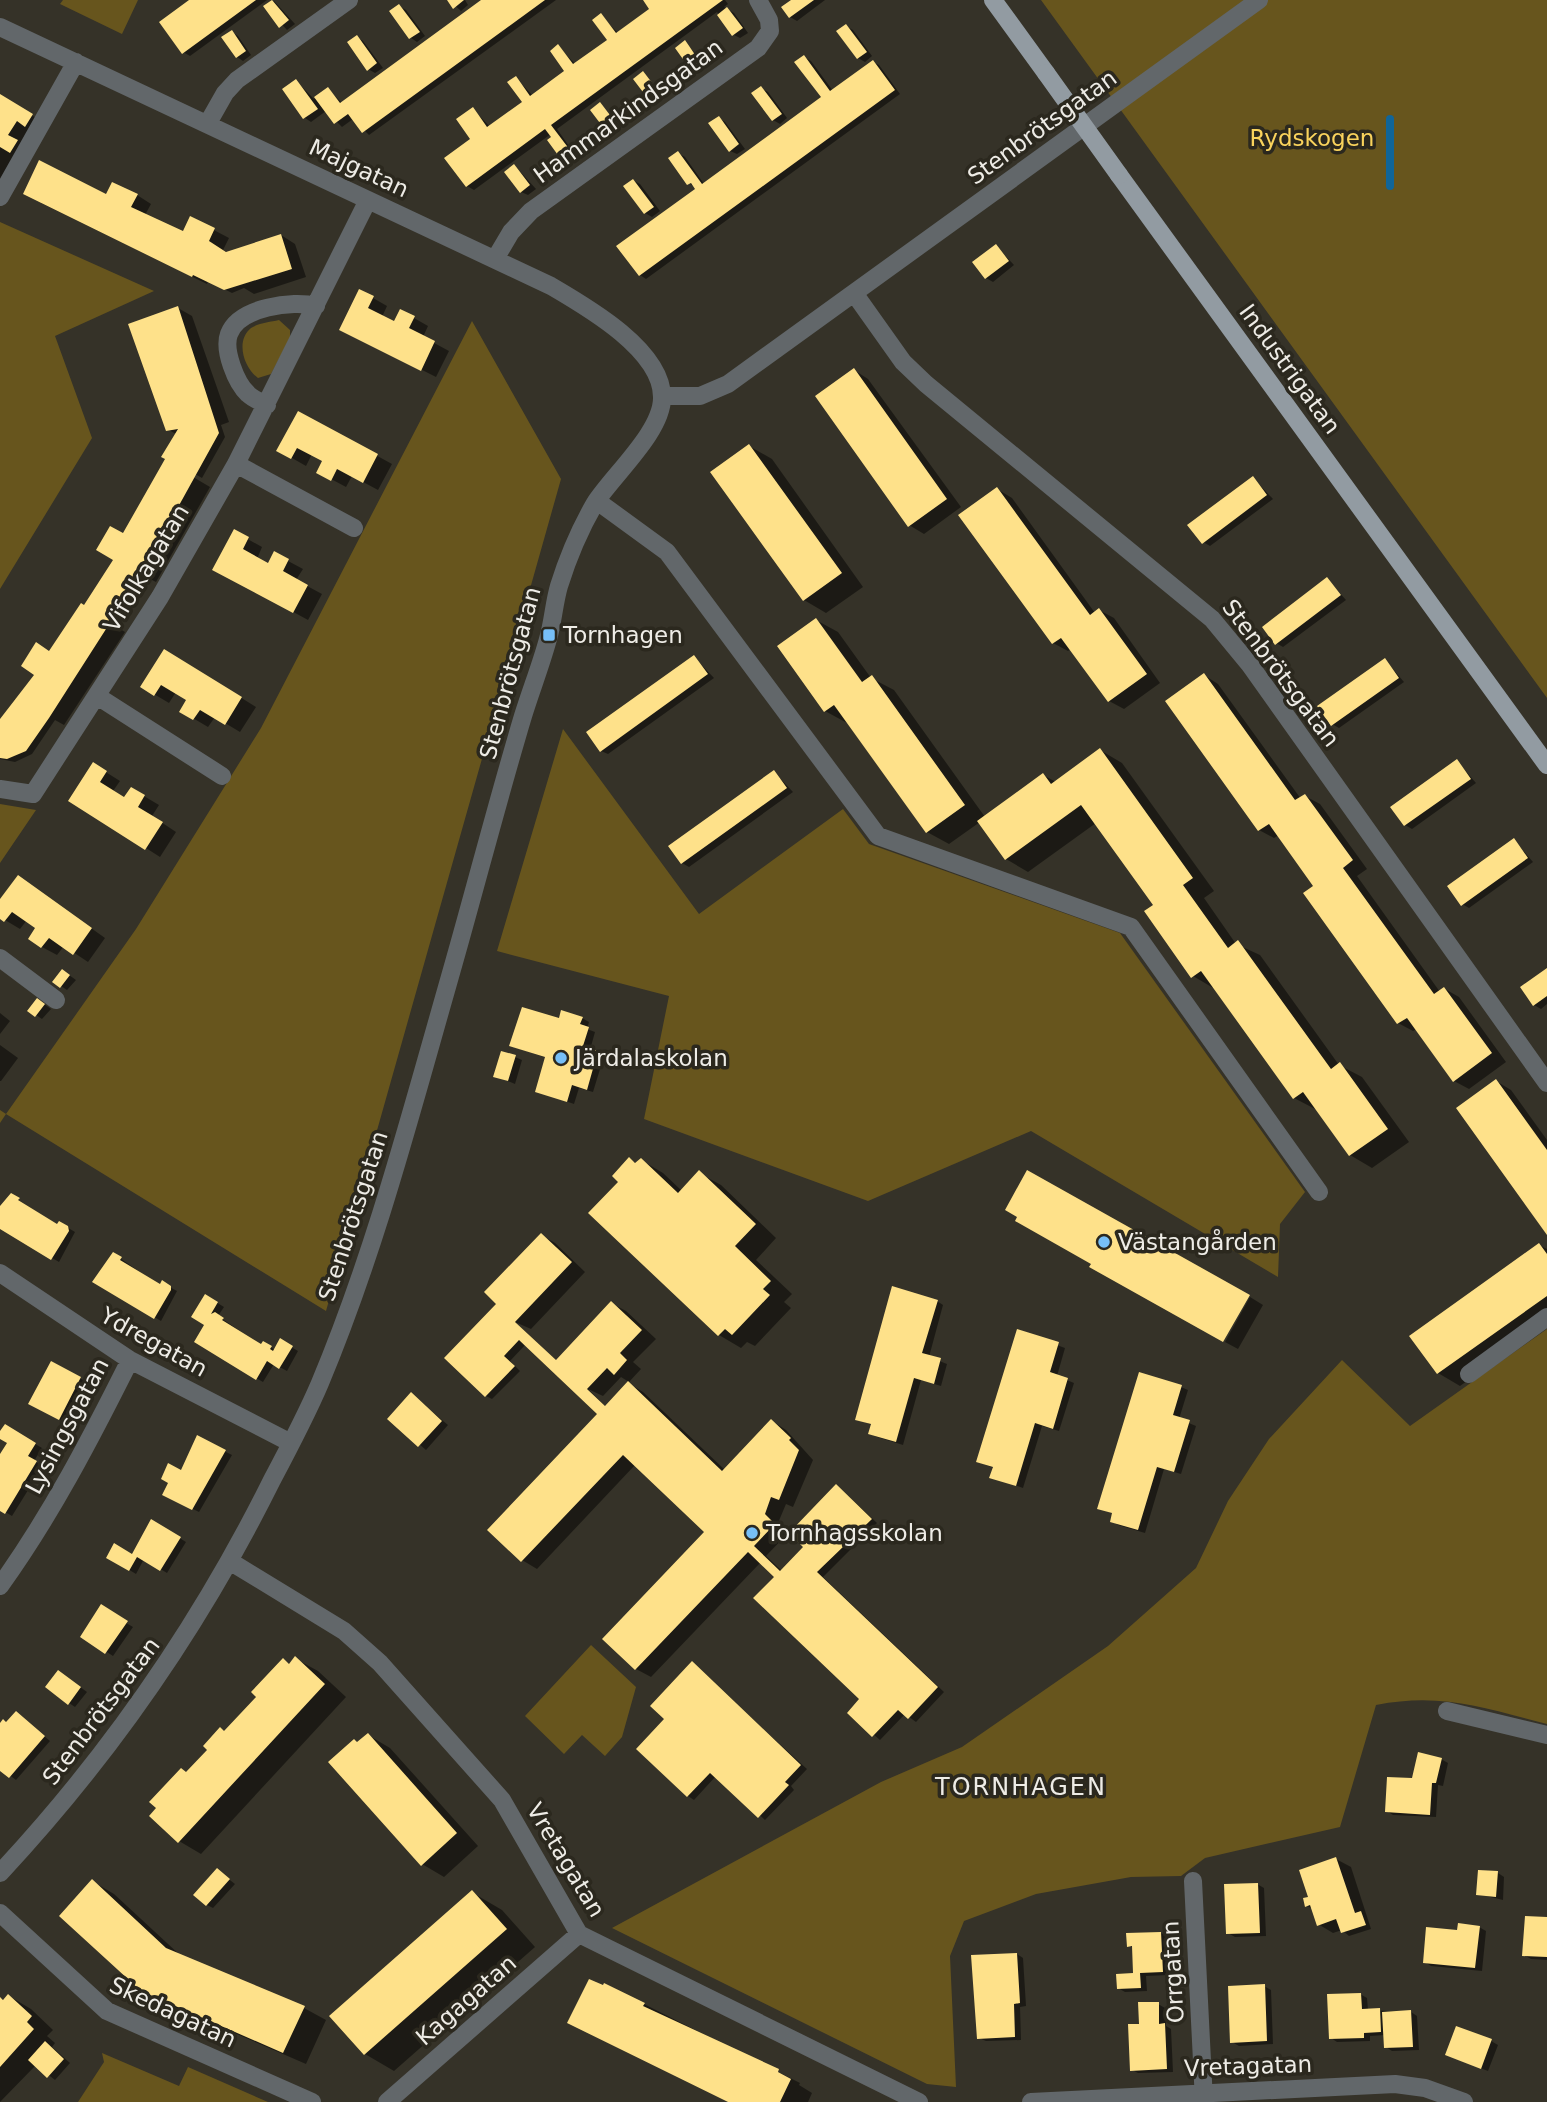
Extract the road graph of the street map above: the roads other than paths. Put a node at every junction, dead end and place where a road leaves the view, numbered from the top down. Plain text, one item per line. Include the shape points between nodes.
1 (349, 0) edge
2 (758, 0) edge
3 (993, 0) edge
4 (1259, 0) edge
5 (0, 27) edge
6 (76, 62) junction
7 (208, 123) junction
8 (0, 197) edge
9 (368, 200) junction
10 (495, 259) junction
11 (854, 292) junction
12 (316, 306) junction
13 (662, 396) junction
14 (267, 405) junction
15 (236, 464) junction
16 (597, 501) junction
17 (354, 528) dead end
18 (97, 696) junction
19 (1547, 765) edge
20 (222, 776) dead end
21 (0, 789) edge
22 (0, 958) edge
23 (56, 1000) dead end
24 (1547, 1083) edge
25 (1319, 1192) dead end
26 (0, 1273) edge
27 (1547, 1317) edge
28 (130, 1360) junction
29 (1468, 1374) dead end
30 (291, 1443) junction
31 (231, 1562) junction
32 (0, 1586) edge
33 (1447, 1710) dead end
34 (1547, 1735) edge
35 (0, 1873) edge
36 (1193, 1881) dead end
37 (0, 1913) edge
38 (579, 1934) junction
39 (1204, 2097) edge
40 (312, 2102) edge
41 (387, 2102) edge
42 (919, 2102) edge
43 (1031, 2102) edge
44 (1464, 2102) edge

1 - 7 street via 237,80
2 - 10 street, Hammarkindsgatan via 770,31 758,48 531,211
3 - 19 main road, Industrigatan, bridge
4 - 11 street, Stenbrötsgatan
5 - 6 street, Majgatan
6 - 7 street, Majgatan
6 - 8 street
7 - 9 street, Majgatan
9 - 10 street, Majgatan
9 - 12 street, Vifolkagatan
10 - 13 street, Majgatan via 606,321 650,365
11 - 13 street, Stenbrötsgatan via 712,393
11 - 24 street, Stenbrötsgatan via 903,362 926,384 1212,619 1250,665
12 - 14 street, Vifolkagatan
12 - 14 street via 290,302 251,314 229,334 229,355 242,385
13 - 16 street, Stenbrötsgatan via 651,430
14 - 15 street, Vifolkagatan
15 - 17 street
15 - 18 street, Vifolkagatan
16 - 25 street via 667,552 878,835 1130,927
16 - 30 street, Stenbrötsgatan via 557,591 550,635 367,1260 319,1386
18 - 20 street
18 - 21 street, Vifolkagatan via 33,794
22 - 23 street
26 - 28 street, Ydregatan
27 - 29 street
28 - 30 street, Ydregatan
28 - 32 street, Lysingsgatan via 83,1454
30 - 31 street, Stenbrötsgatan
31 - 35 street, Stenbrötsgatan via 127,1723
31 - 38 street, Vretagatan via 344,1631 380,1663 502,1800
33 - 34 street
36 - 39 street, Orrgatan
37 - 40 street, Skedagatan via 107,2011
38 - 41 street, Kagagatan
38 - 42 street, Vretagatan
39 - 43 street, Vretagatan
39 - 44 street, Vretagatan via 1395,2084 1425,2088

